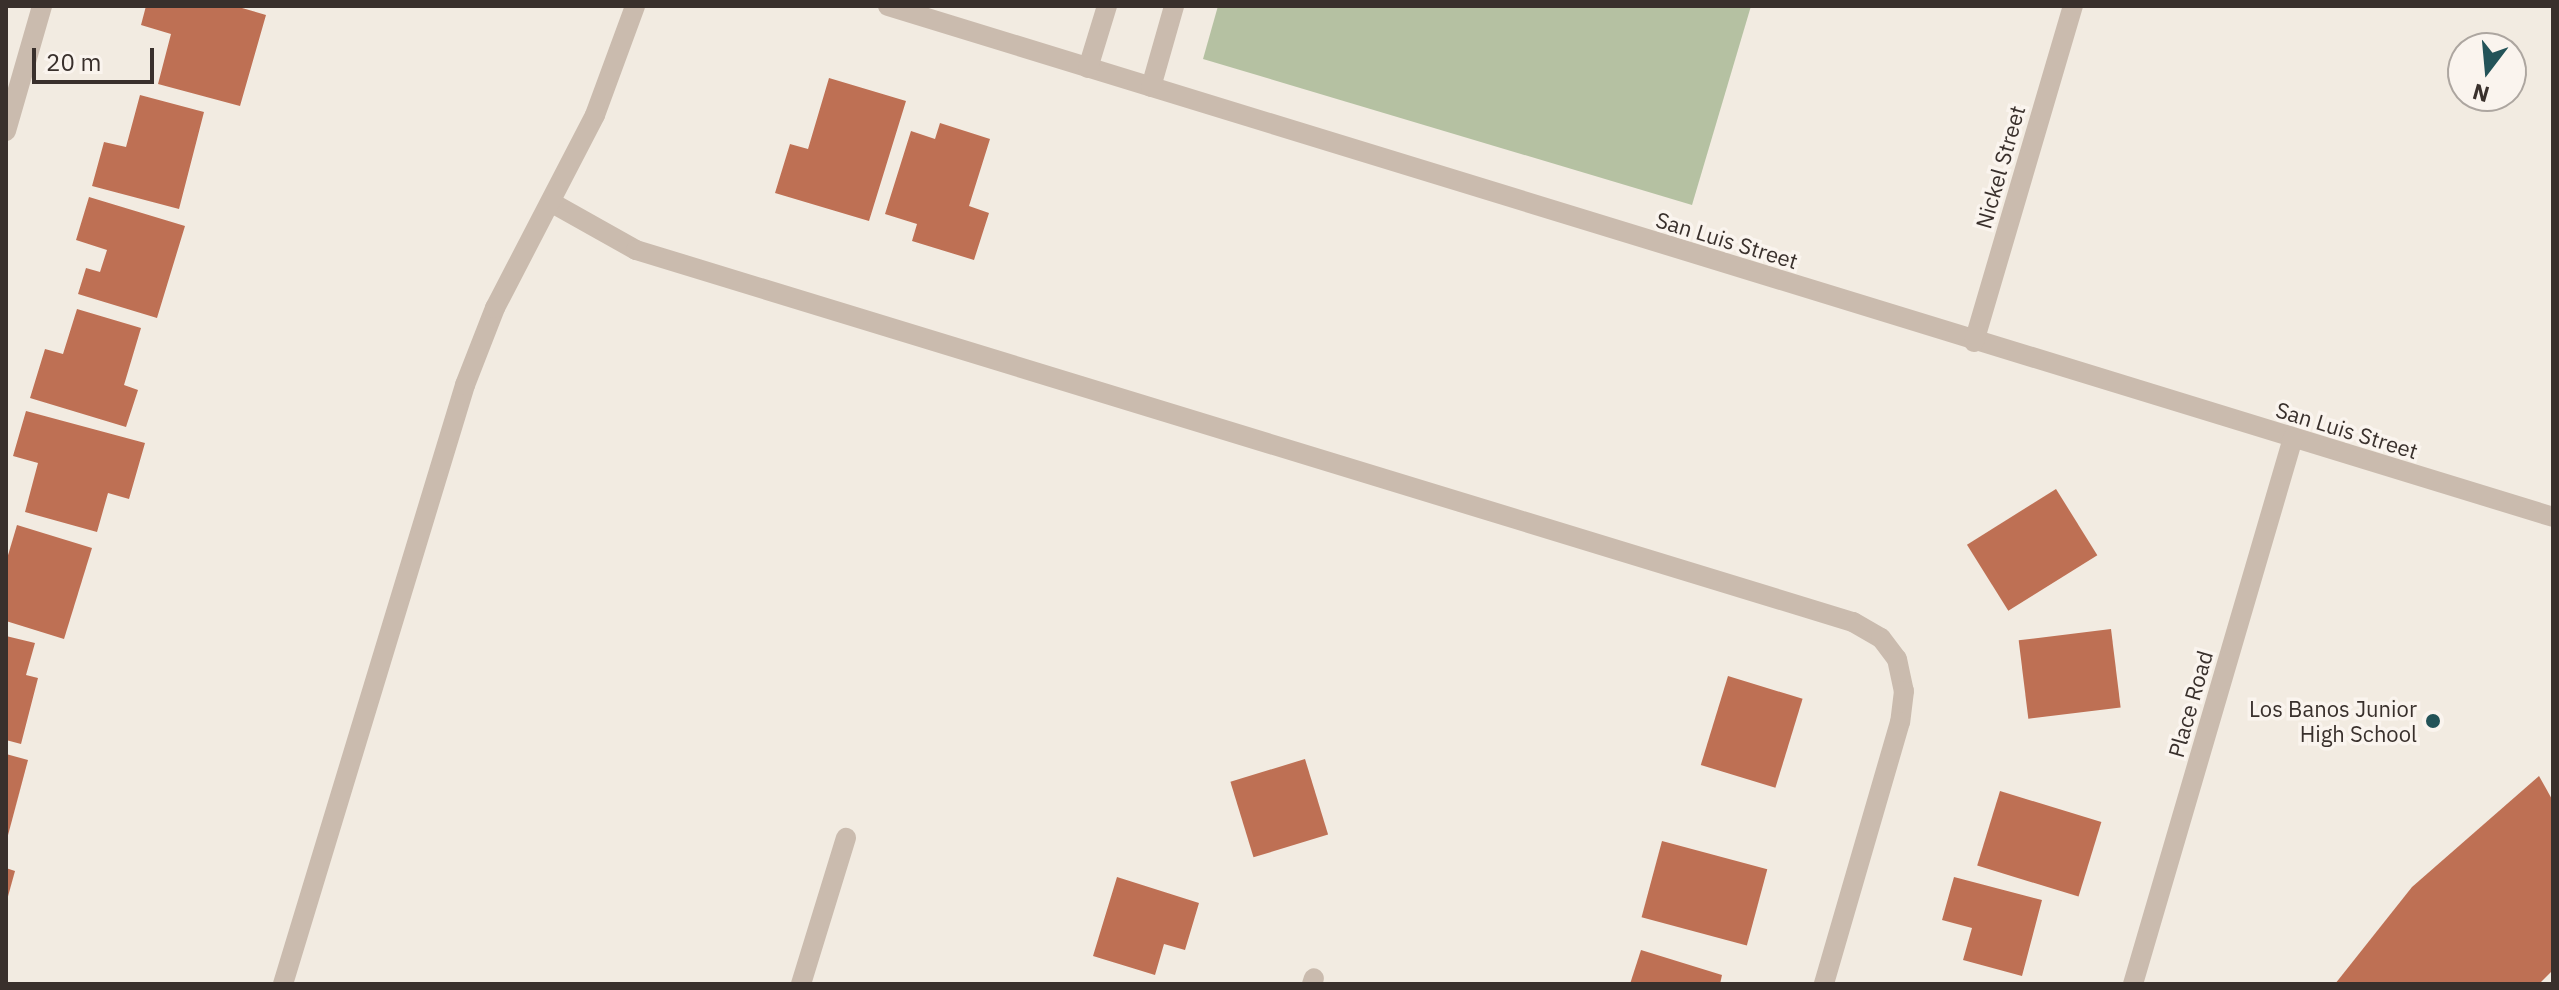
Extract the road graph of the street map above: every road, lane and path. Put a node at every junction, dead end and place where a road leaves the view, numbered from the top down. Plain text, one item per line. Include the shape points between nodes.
1 (42, 6) edge
2 (635, 6) edge
3 (888, 6) edge
4 (1107, 6) edge
5 (1174, 6) edge
6 (2073, 6) edge
7 (1088, 68) junction
8 (1151, 87) junction
9 (6, 131) edge
10 (554, 204) junction
11 (1974, 342) junction
12 (2293, 438) junction
13 (2553, 517) edge
14 (846, 838) dead end
15 (283, 984) edge
16 (801, 984) edge
17 (1824, 984) edge
18 (2133, 984) edge

1 - 9 street
2 - 10 street
3 - 7 street, San Luis Street
4 - 7 street
5 - 8 street
6 - 11 street, Nickel Street
7 - 8 street, San Luis Street
8 - 11 street, San Luis Street
10 - 15 street via 495,308 465,385
10 - 17 street via 636,250 1838,618 1881,638 1899,669 1900,722
11 - 12 street, San Luis Street
12 - 13 street, San Luis Street
12 - 18 street, Place Road
14 - 16 street

